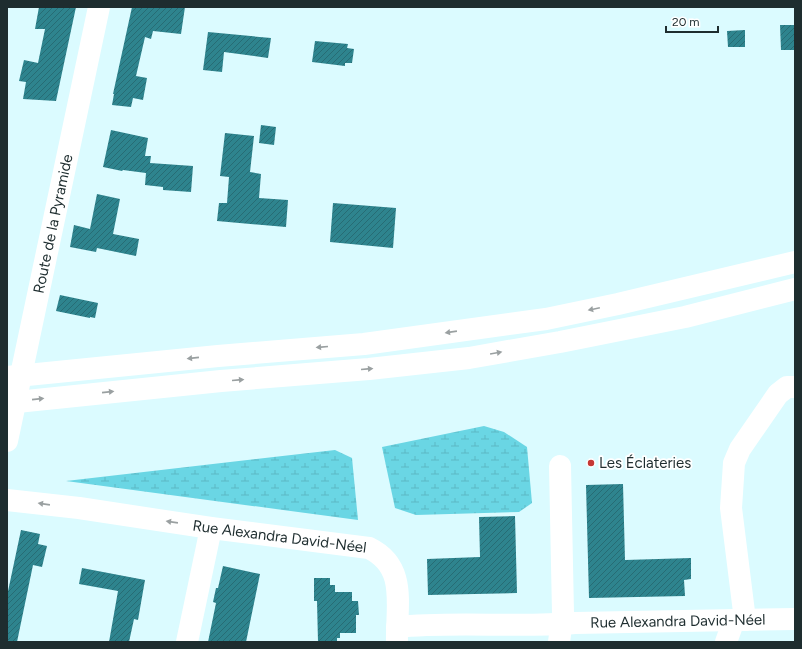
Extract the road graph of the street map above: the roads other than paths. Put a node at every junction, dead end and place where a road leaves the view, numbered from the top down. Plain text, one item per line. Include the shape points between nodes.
1 (99, 7) edge
2 (795, 249) edge
3 (795, 262) edge
4 (795, 290) edge
5 (795, 302) edge
6 (618, 304) junction
7 (685, 317) junction
8 (7, 377) edge
9 (795, 387) edge
10 (7, 403) edge
11 (7, 441) edge
12 (560, 466) dead end
13 (7, 500) edge
14 (211, 528) junction
15 (739, 620) junction
16 (795, 620) edge
17 (560, 633) edge
18 (397, 634) edge
19 (187, 642) edge
20 (726, 642) edge

1 - 11 main road, Route de la Pyramide
2 - 6 main road
3 - 6 main road
4 - 7 main road
5 - 7 main road
6 -> 8 main road via 546,319 364,344
10 -> 7 main road via 469,358
9 - 15 main road via 787,387 778,394 740,449 734,463 731,508
12 - 17 main road via 563,613
14 -> 13 main road, Rue Alexandra David-Néel
14 - 18 main road, Rue Alexandra David-Néel via 361,546 376,551 388,562 397,579
14 - 19 main road
15 - 16 main road, Rue Alexandra David-Néel
15 - 17 main road, Rue Alexandra David-Néel via 580,622
15 - 20 main road
17 - 18 main road, Rue Alexandra David-Néel via 548,625 424,624

